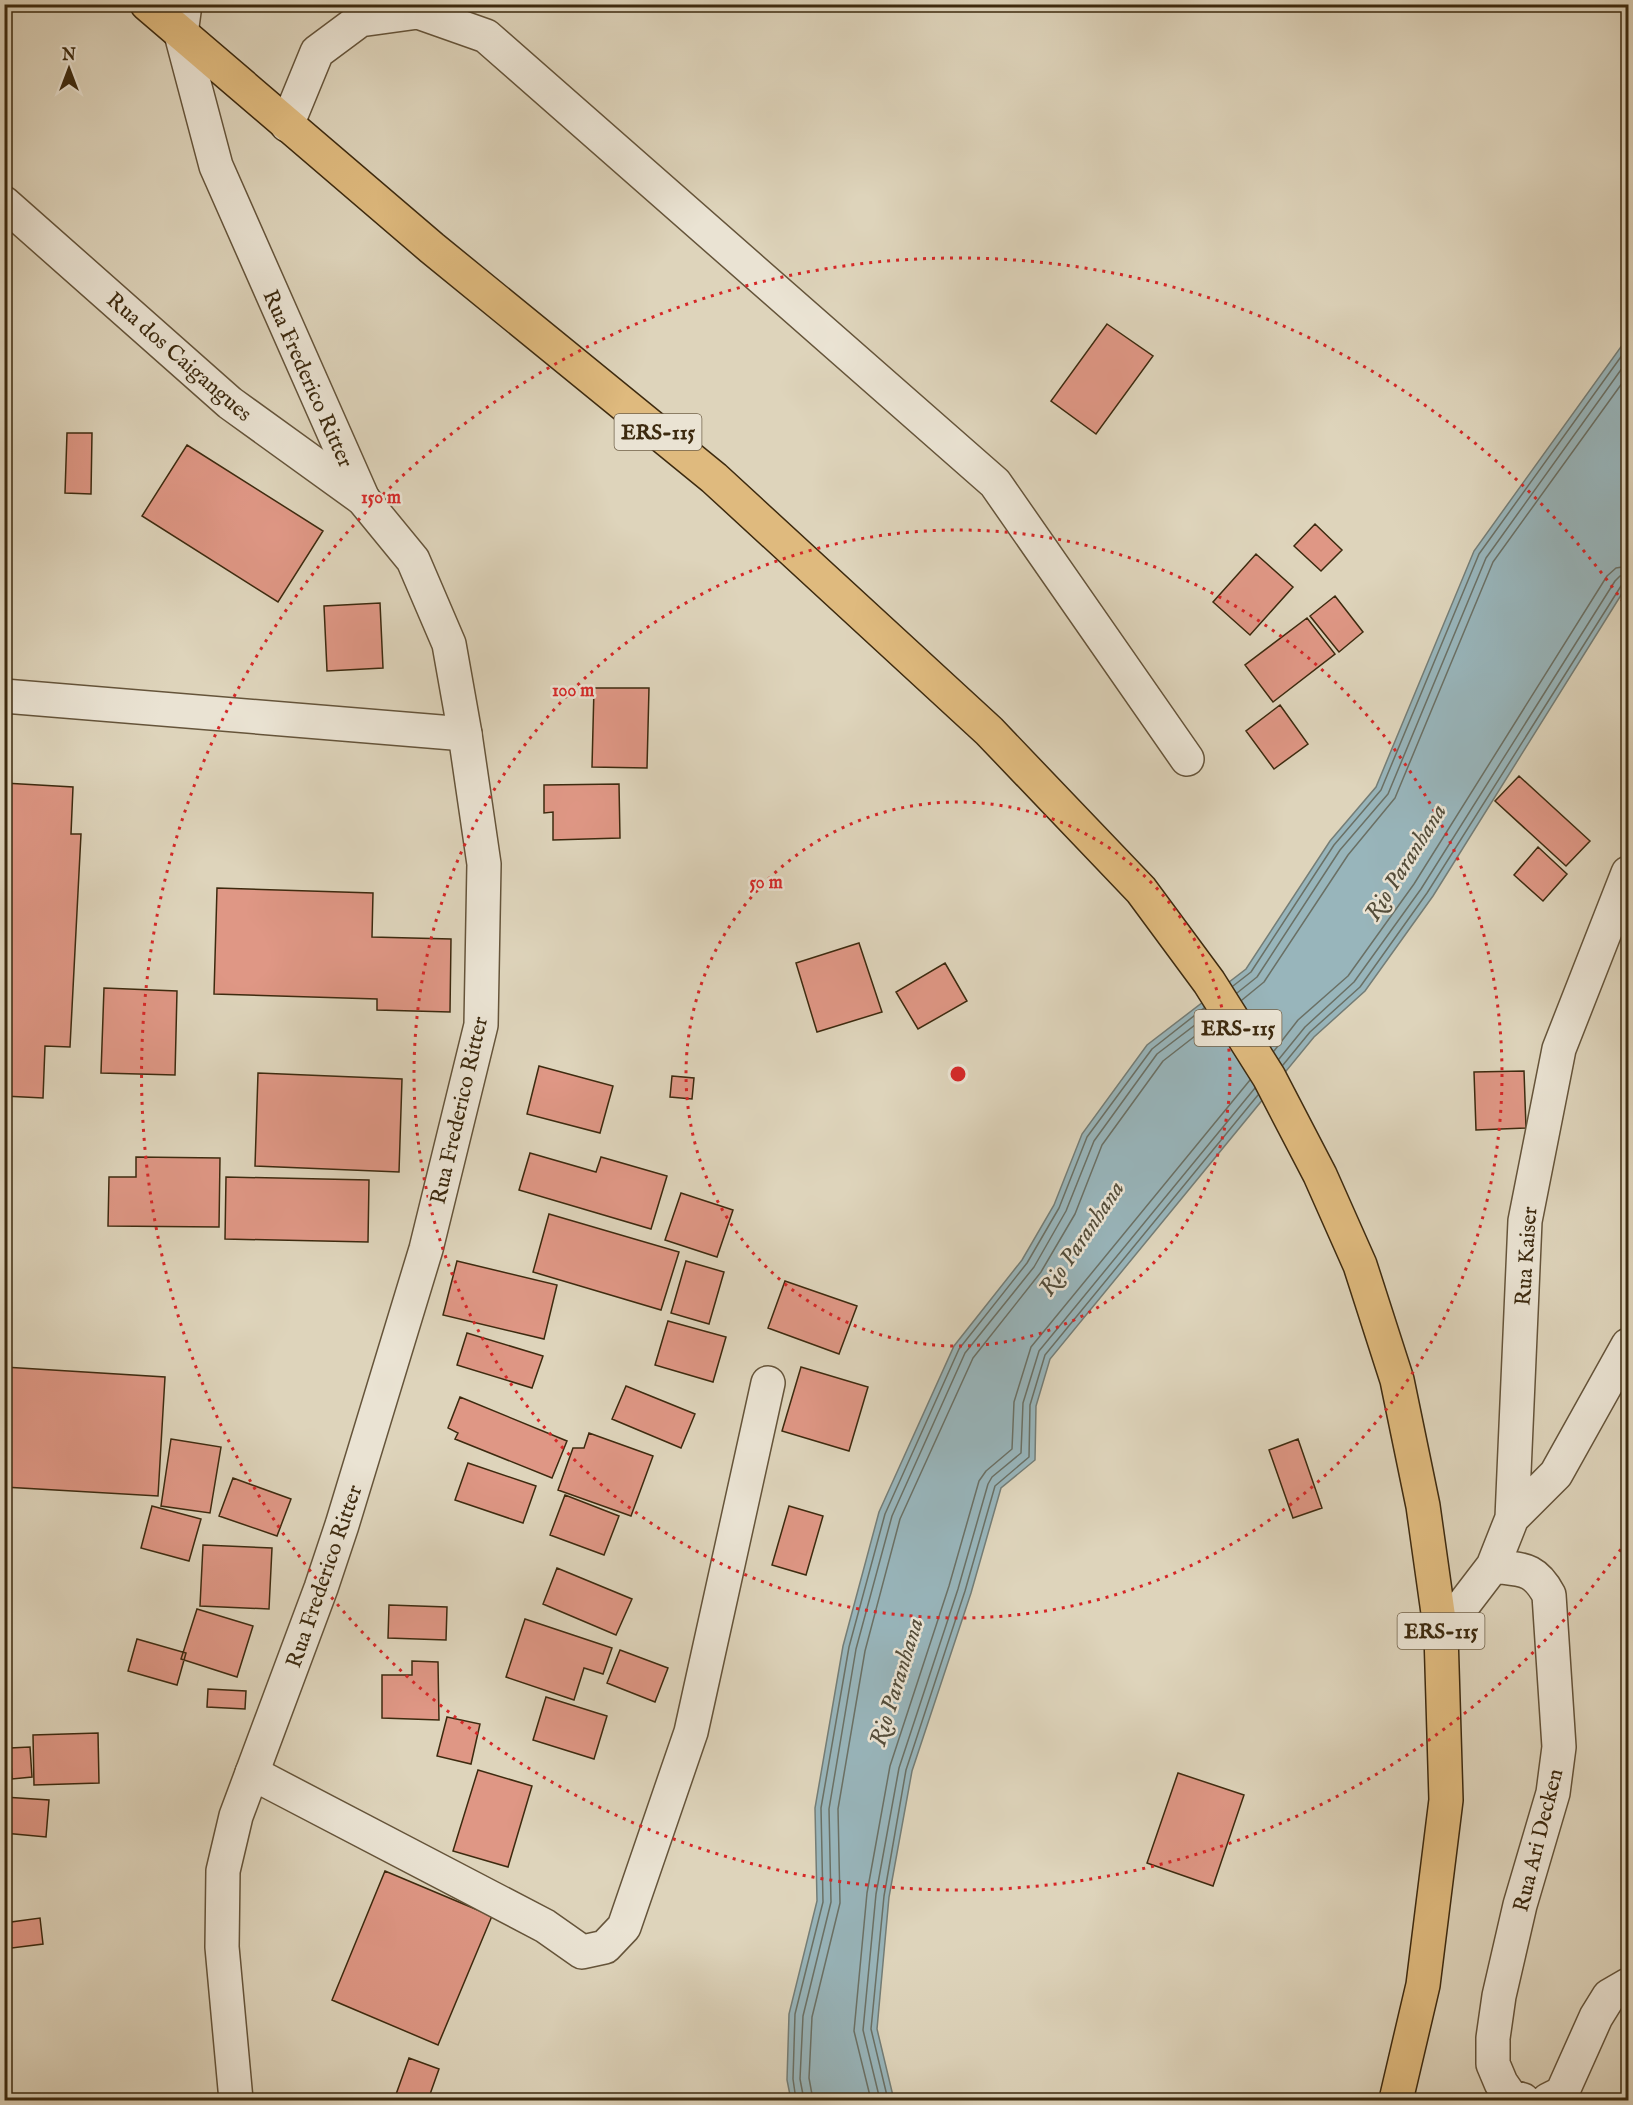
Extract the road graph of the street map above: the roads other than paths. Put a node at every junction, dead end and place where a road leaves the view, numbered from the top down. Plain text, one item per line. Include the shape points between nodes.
1 (147, 4) edge
2 (183, 19) edge
3 (287, 125) junction
4 (4, 203) edge
5 (363, 499) junction
6 (4, 696) edge
7 (465, 734) junction
8 (1187, 759) dead end
9 (1629, 873) edge
10 (1629, 1345) edge
11 (768, 1383) dead end
12 (1512, 1518) junction
13 (1493, 1566) junction
14 (1441, 1634) junction
15 (252, 1773) junction
16 (1629, 1985) edge
17 (236, 2100) edge
18 (1396, 2100) edge
19 (1523, 2100) edge
20 (1548, 2100) edge

1 - 2 main road, ERS-115
2 - 3 main road, ERS-115
2 - 5 street, Rua Frederico Ritter via 216,166
3 - 8 street via 317,52 360,20 418,12 486,36 995,483
3 - 14 main road, ERS-115 via 714,478 989,730 1142,890 1215,991 1269,1077 1360,1264 1397,1380 1423,1506
4 - 5 street, Rua dos Caigangues via 230,403
5 - 7 street, Rua Frederico Ritter via 413,560 449,644
6 - 7 street
7 - 15 street, Rua Frederico Ritter via 484,864 481,1025 426,1249 346,1514
9 - 12 street, Rua Kaiser via 1559,1049 1525,1221
10 - 12 street via 1556,1474
11 - 15 street via 691,1732 624,1928 605,1947 582,1952 545,1926
12 - 13 street, Rua Kaiser
13 - 14 street, Rua Kaiser
13 - 19 street, Rua Ari Decken via 1526,1571 1541,1580 1549,1595 1559,1747 1553,1793 1520,1905 1493,2038 1493,2064 1501,2083 1510,2096
14 - 18 main road, ERS-115 via 1446,1800 1423,1985
15 - 17 street, Rua Frederico Ritter via 236,1816 223,1871 222,1947
16 - 20 street via 1609,1996 1562,2092

